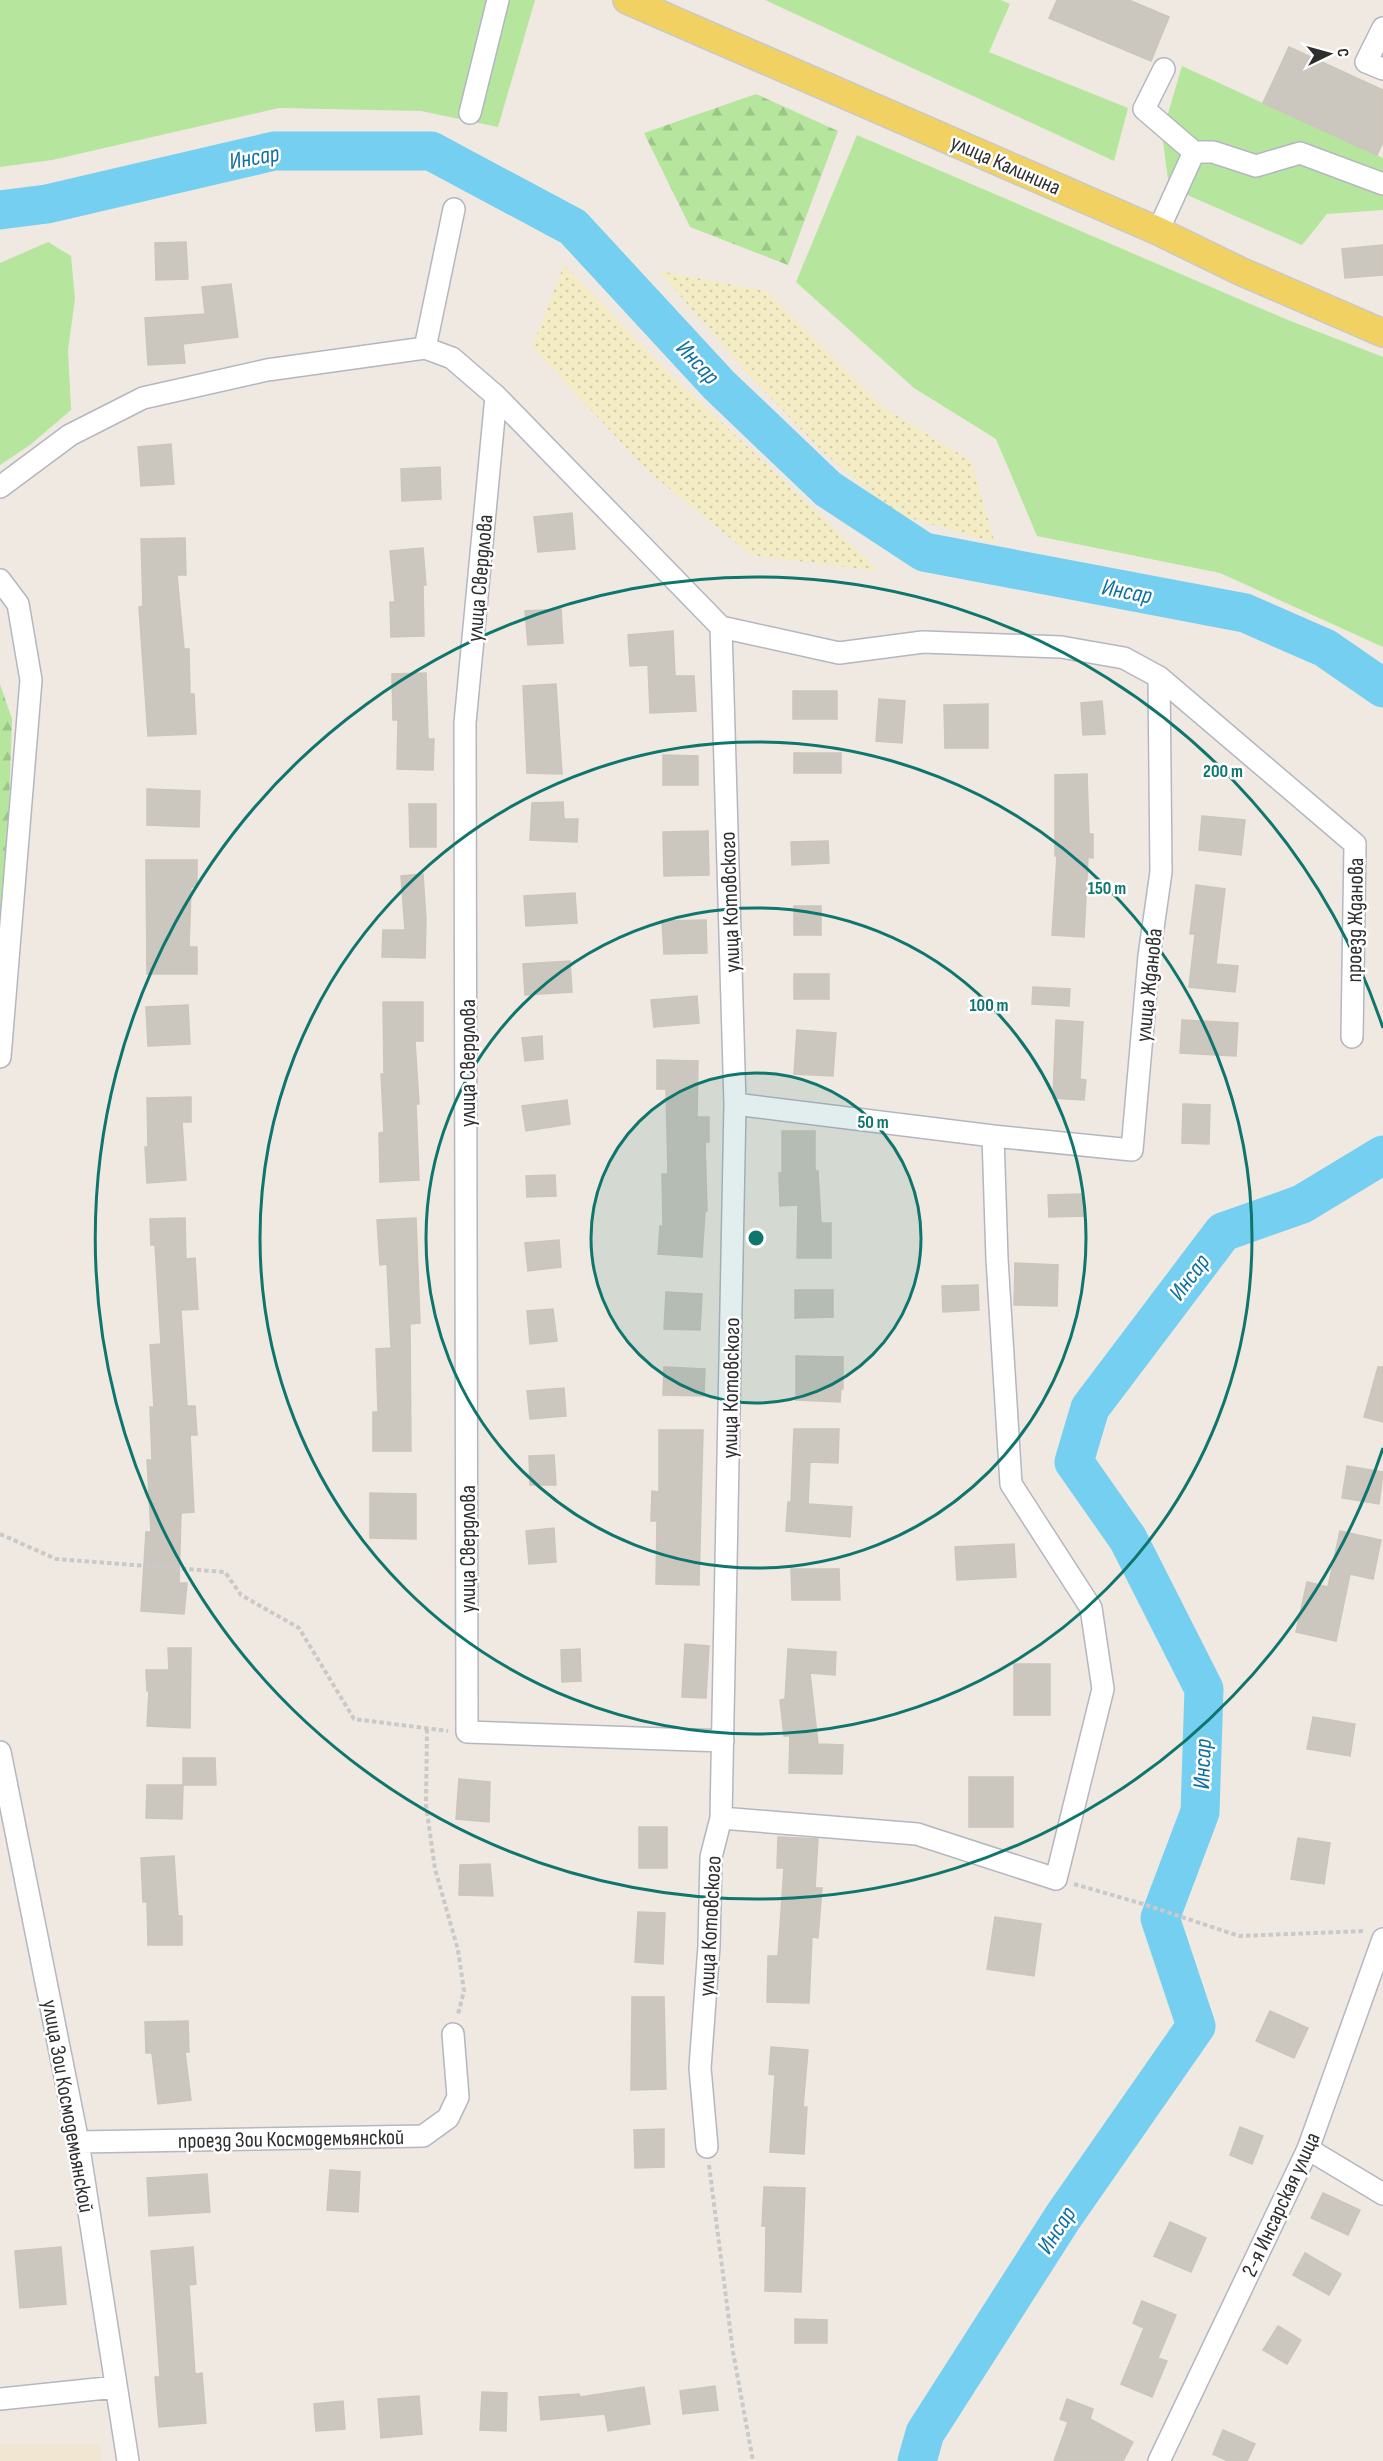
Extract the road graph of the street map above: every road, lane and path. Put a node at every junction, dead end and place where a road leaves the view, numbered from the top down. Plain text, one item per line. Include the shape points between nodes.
1 (498, 0) edge
2 (627, 0) edge
3 (667, 8) edge
4 (1383, 28) edge
5 (1164, 69) dead end
6 (1383, 69) edge
7 (470, 113) dead end
8 (1194, 152) junction
9 (1383, 184) edge
10 (454, 209) dead end
11 (1158, 231) junction
12 (1383, 333) edge
13 (425, 348) junction
14 (496, 396) junction
15 (0, 487) edge
16 (0, 580) edge
17 (721, 627) junction
18 (1159, 677) junction
19 (2, 1009) edge
20 (1352, 1037) dead end
21 (0, 1057) edge
22 (735, 1104) junction
23 (993, 1136) junction
24 (0, 1533) edge
25 (427, 1729) junction
26 (466, 1732) junction
27 (723, 1741) junction
28 (0, 1752) edge
29 (721, 1818) junction
30 (1056, 1879) junction
31 (1377, 1935) edge
32 (453, 2034) joint
33 (78, 2142) junction
34 (707, 2147) joint
35 (1308, 2149) junction
36 (1383, 2194) edge
37 (116, 2387) junction
38 (0, 2399) edge
39 (128, 2461) edge
40 (753, 2461) edge
41 (1159, 2461) edge

1 - 7 street
2 - 3 main road, улица Калинина
3 - 11 main road, улица Калинина
4 - 6 street via 1366,62
5 - 8 street via 1144,109
8 - 9 street via 1214,152 1256,166 1299,153
8 - 11 street
10 - 13 street
11 - 12 main road, улица Калинина
13 - 14 street via 452,358
13 - 15 street via 267,370 143,398 70,435
14 - 17 street
14 - 26 street, улица Свердлова via 465,723
16 - 19 street via 18,604 30,680
17 - 18 street via 839,653 923,642 1061,646 1124,658
17 - 22 street, улица Котовского
18 - 20 street, проезд Жданова via 1355,843
18 - 23 street, улица Жданова via 1161,872 1149,956 1132,1150
19 - 21 street
22 - 23 street
22 - 27 street, улица Котовского
23 - 30 street via 1011,1484 1090,1608 1104,1689
24 - 25 path via 56,1559 225,1572 241,1595 299,1628 354,1719
25 - 26 path
25 - 32 path via 428,1815 435,1869 458,1950 464,1991
26 - 27 street
27 - 29 street, улица Котовского
28 - 33 street, улица Зои Космодемьянской
29 - 30 street via 917,1834
29 - 34 street, улица Котовского via 711,1857 700,2068
30 - 31 path via 1239,1936
31 - 35 street, 2-я Инсарская улица
32 - 33 street, проезд Зои Космодемьянской via 458,2097 448,2118 423,2136
33 - 37 street, улица Зои Космодемьянской
34 - 40 path via 733,2352
35 - 36 street
35 - 41 street, 2-я Инсарская улица
37 - 38 street
37 - 39 street, улица Зои Космодемьянской

